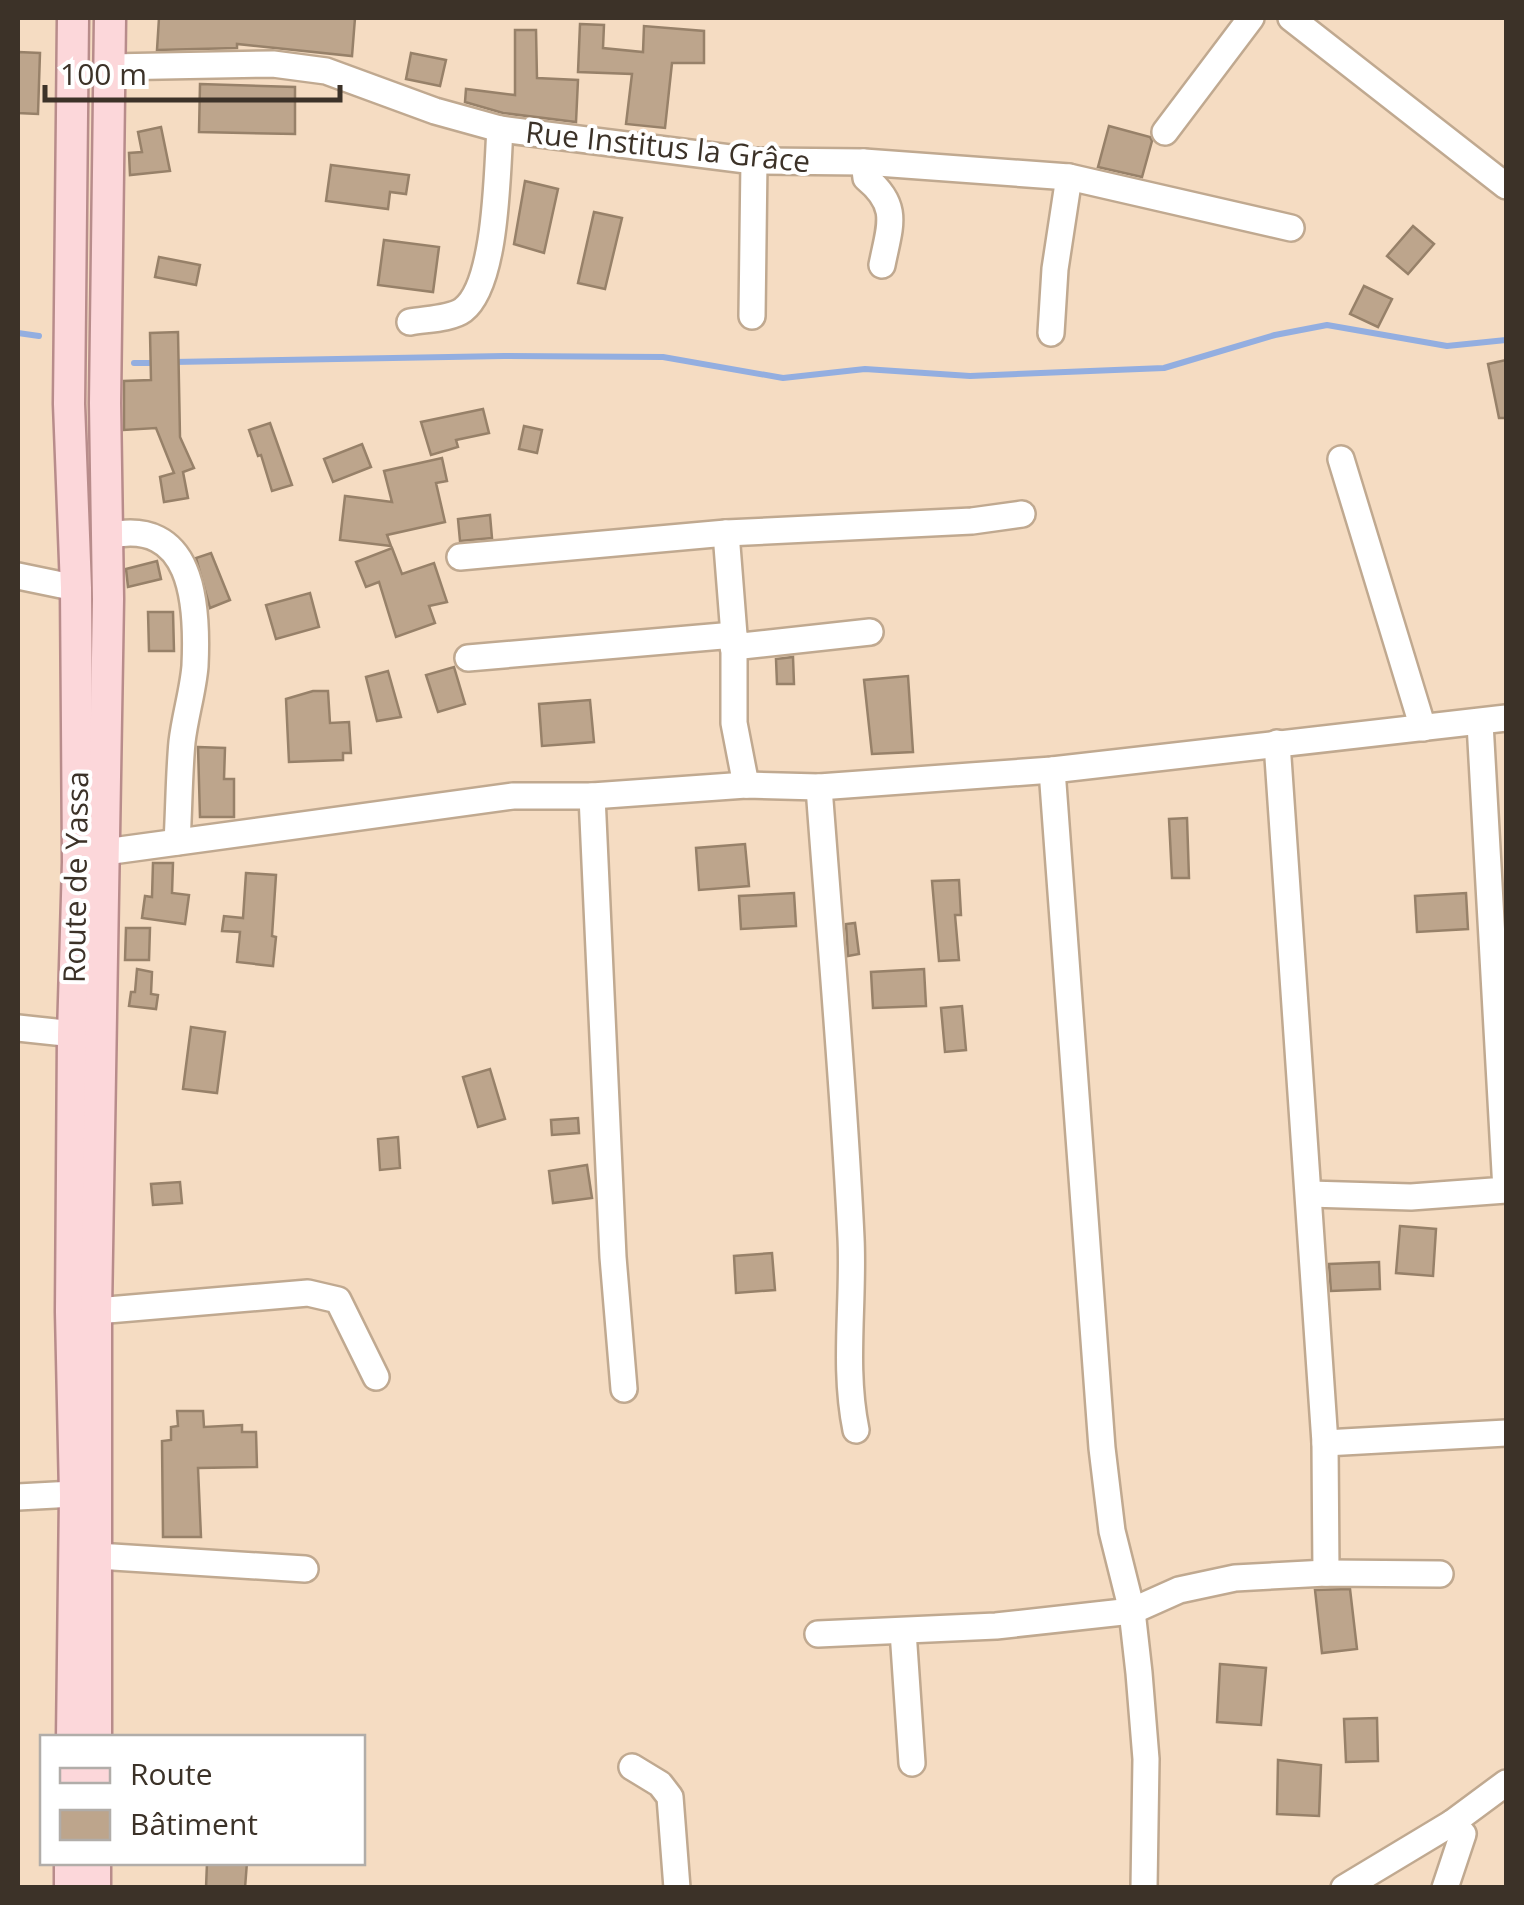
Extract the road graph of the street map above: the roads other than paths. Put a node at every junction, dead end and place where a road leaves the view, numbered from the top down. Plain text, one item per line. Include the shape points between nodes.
1 (73, 18) edge
2 (110, 18) edge
3 (1251, 18) edge
4 (1290, 18) edge
5 (109, 67) junction
6 (500, 129) junction
7 (1165, 132) dead end
8 (754, 161) junction
9 (864, 162) junction
10 (1069, 177) junction
11 (1506, 186) edge
12 (1291, 228) dead end
13 (882, 265) dead end
14 (752, 316) dead end
15 (410, 322) dead end
16 (1051, 333) dead end
17 (1341, 458) dead end
18 (1022, 514) dead end
19 (726, 533) junction
20 (107, 536) junction
21 (460, 557) dead end
22 (18, 576) edge
23 (76, 588) junction
24 (870, 632) dead end
25 (734, 641) junction
26 (468, 658) dead end
27 (1506, 718) edge
28 (1480, 723) junction
29 (1423, 728) junction
30 (1277, 743) junction
31 (1052, 770) junction
32 (746, 785) junction
33 (819, 786) junction
34 (592, 796) junction
35 (177, 842) junction
36 (106, 852) junction
37 (18, 1028) edge
38 (88, 1036) junction
39 (1309, 1194) junction
40 (96, 1312) junction
41 (376, 1377) dead end
42 (624, 1389) dead end
43 (856, 1430) dead end
44 (1506, 1433) edge
45 (1326, 1442) junction
46 (86, 1494) junction
47 (18, 1497) edge
48 (97, 1556) junction
49 (304, 1569) dead end
50 (1326, 1573) junction
51 (1440, 1574) dead end
52 (1132, 1611) junction
53 (902, 1632) junction
54 (818, 1634) dead end
55 (72, 1735) edge
56 (96, 1735) edge
57 (912, 1763) dead end
58 (632, 1767) dead end
59 (1506, 1783) edge
60 (1452, 1824) junction
61 (677, 1888) edge
62 (1144, 1888) edge
63 (1344, 1888) edge
64 (1445, 1888) edge

1 - 23 main road, Route de Yassa via 69,404
2 - 5 main road, Route de Yassa
3 - 7 street
4 - 11 street
5 - 6 street, Rue Institus la Grâce via 273,64 326,71
5 - 20 main road, Route de Yassa
6 - 8 street, Rue Institus la Grâce
6 - 15 street via 495,214 476,295 460,312
8 - 9 street, Rue Institus la Grâce
8 - 14 street
9 - 10 street, Rue Institus la Grâce
9 - 13 street via 866,178 883,192 892,213
10 - 12 street, Rue Institus la Grâce
10 - 16 street
17 - 29 street
18 - 19 street
19 - 21 street
19 - 25 street
20 - 35 street via 148,535 168,542 184,568 195,668 182,740
20 - 36 main road, Route de Yassa
22 - 23 street
23 - 38 main road, Route de Yassa via 78,862
24 - 25 street
25 - 26 street
25 - 32 street via 734,723
27 - 28 street
28 - 29 street
28 - 39 street via 1506,1190 1411,1197
29 - 30 street
30 - 31 street
30 - 39 street
31 - 33 street
31 - 52 street via 1102,1448 1112,1531
32 - 33 street
32 - 34 street
33 - 43 street via 851,1241 849,1357
34 - 35 street via 513,796
34 - 42 street
35 - 36 street
36 - 38 main road, Route de Yassa
37 - 38 street
38 - 40 main road, Route de Yassa
38 - 46 main road, Route de Yassa via 72,1312
39 - 45 street
40 - 41 street via 308,1294 338,1300
40 - 46 main road, Route de Yassa
44 - 45 street
45 - 50 street
46 - 47 street
46 - 48 main road, Route de Yassa
46 - 55 main road, Route de Yassa
48 - 49 street
48 - 56 main road, Route de Yassa
50 - 51 street
50 - 52 street via 1234,1578 1179,1590
52 - 53 street
52 - 62 street via 1146,1758
53 - 54 street
53 - 57 street
58 - 61 street via 670,1796
59 - 60 street
60 - 63 street
60 - 64 street via 1463,1834

